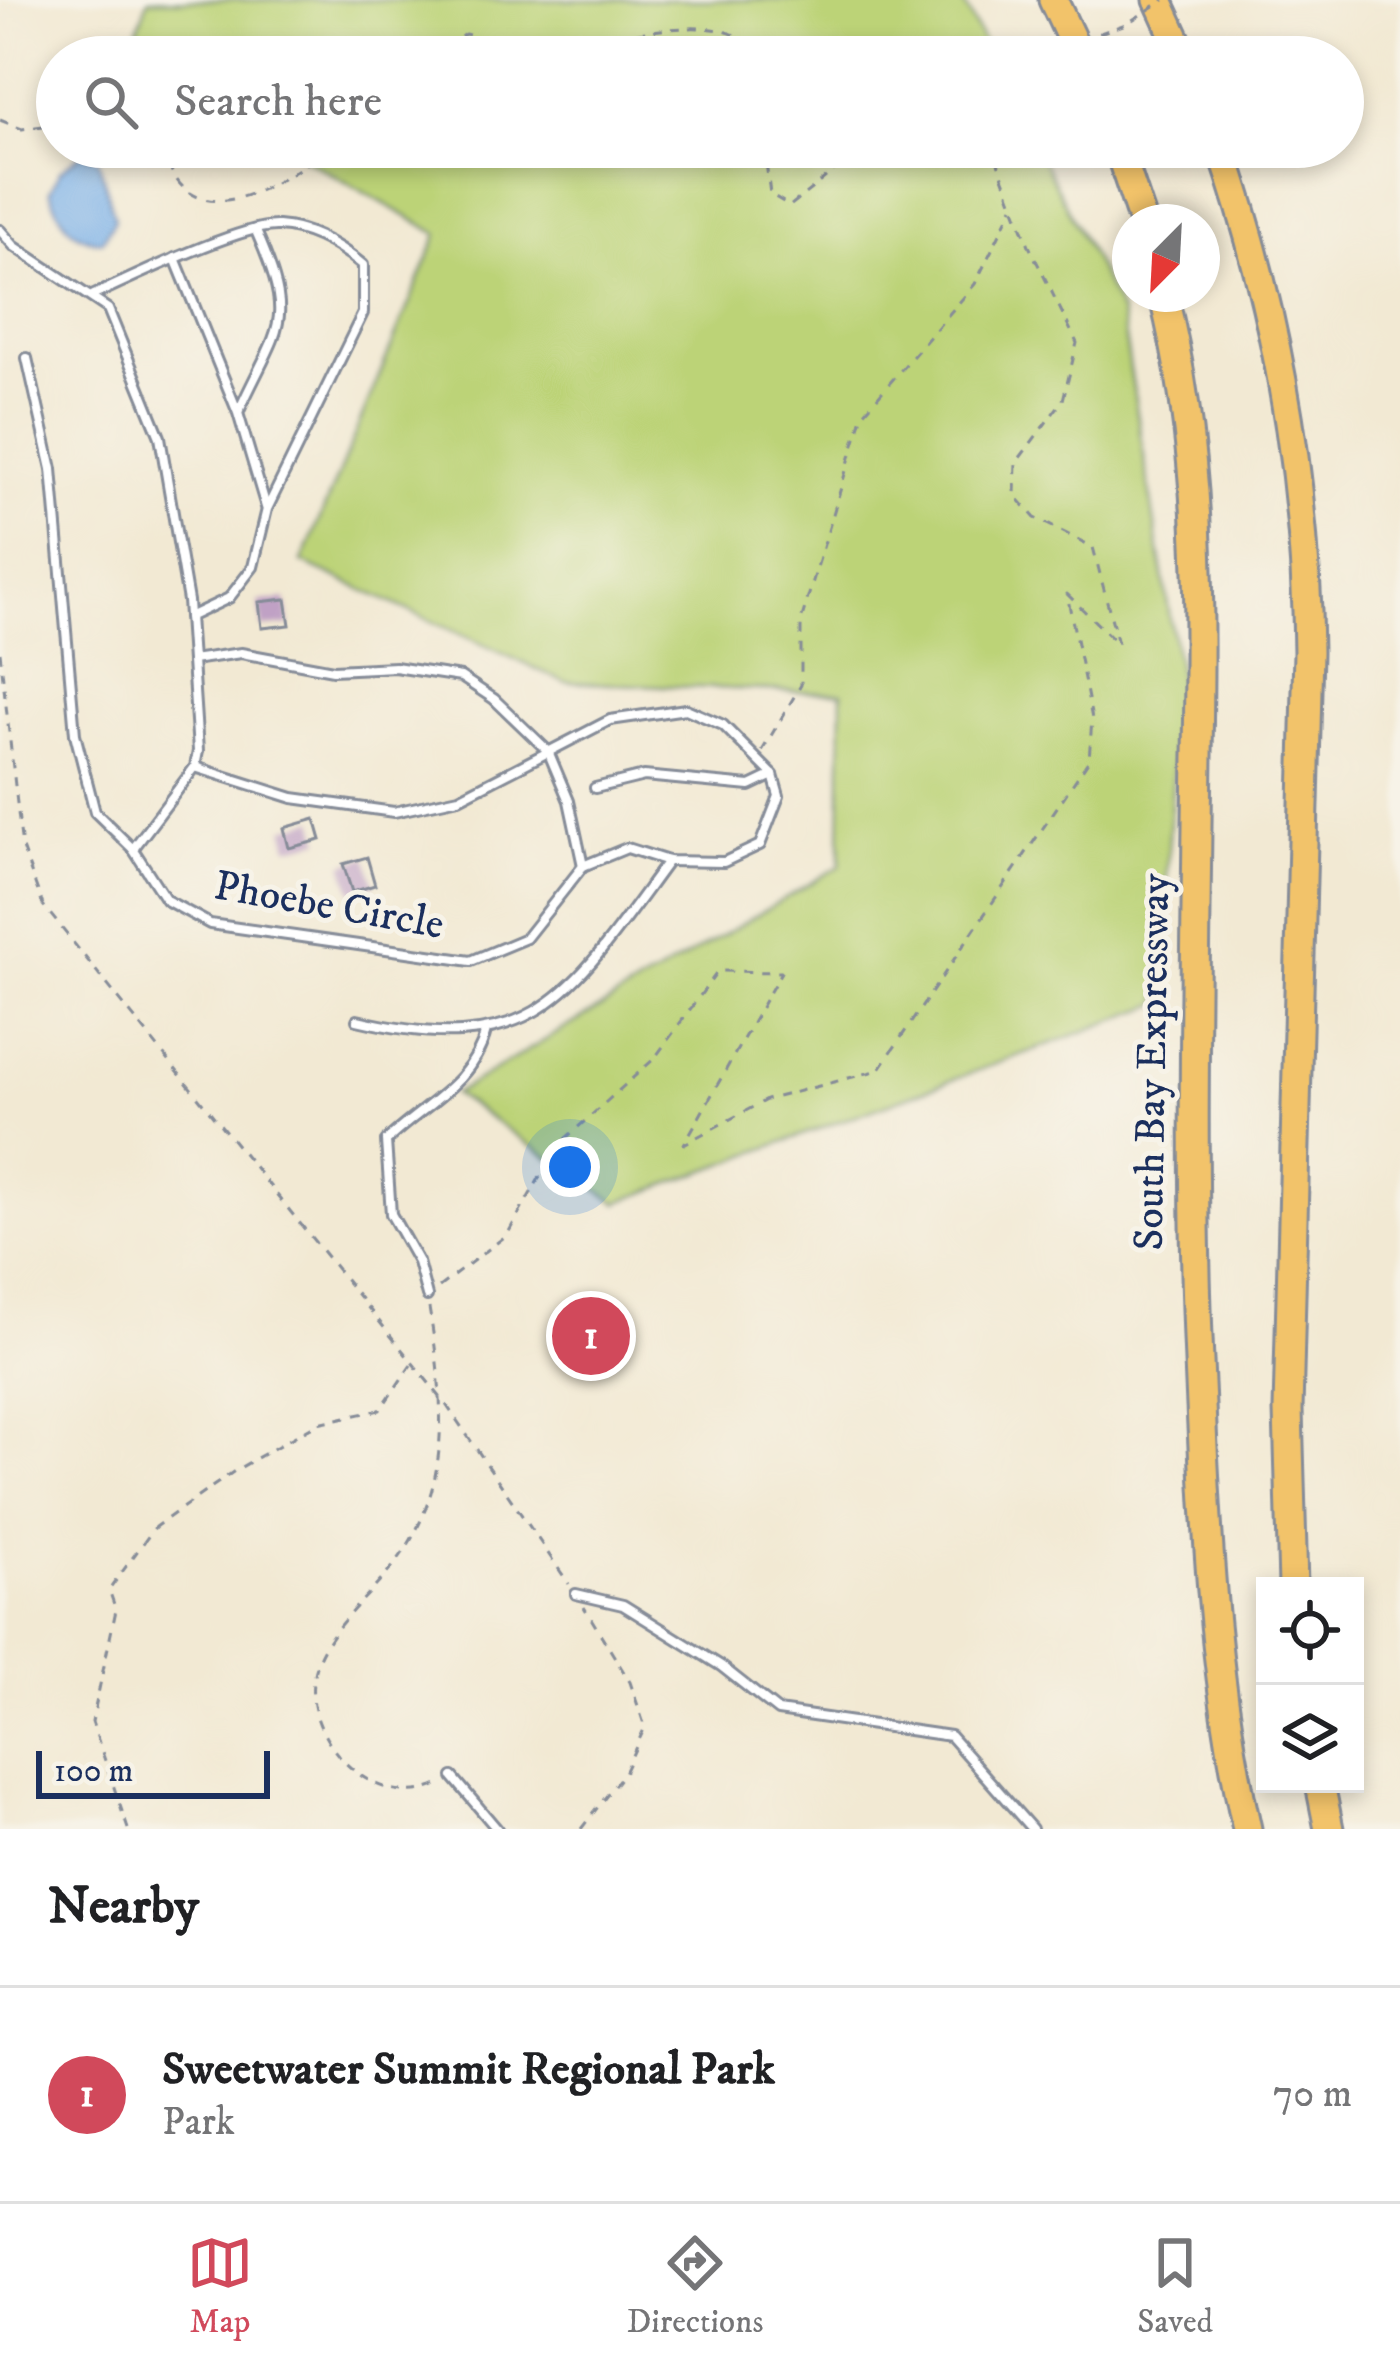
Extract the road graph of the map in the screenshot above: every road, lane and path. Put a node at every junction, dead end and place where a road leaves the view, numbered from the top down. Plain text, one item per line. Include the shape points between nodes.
1 (1053, 0) edge
2 (1161, 0) edge
3 (742, 25) dead end
4 (617, 28) dead end
5 (592, 36) edge
6 (746, 36) edge
7 (1070, 36) edge
8 (1091, 36) edge
9 (1176, 36) edge
10 (0, 120) edge
11 (36, 127) edge
12 (168, 168) edge
13 (303, 168) edge
14 (767, 168) edge
15 (837, 168) edge
16 (1000, 168) edge
17 (1125, 168) edge
18 (1227, 168) edge
19 (1137, 204) edge
20 (1014, 206) junction
21 (0, 230) edge
22 (256, 231) junction
23 (175, 258) junction
24 (92, 296) junction
25 (1167, 312) edge
26 (27, 358) dead end
27 (238, 412) junction
28 (267, 509) junction
29 (189, 617) junction
30 (0, 652) edge
31 (192, 660) junction
32 (548, 751) junction
33 (758, 758) junction
34 (196, 767) junction
35 (773, 775) junction
36 (595, 788) dead end
37 (133, 849) junction
38 (668, 861) junction
39 (583, 866) junction
40 (357, 1019) dead end
41 (486, 1031) junction
42 (427, 1296) junction
43 (412, 1363) junction
44 (445, 1403) junction
45 (1293, 1577) edge
46 (576, 1594) junction
47 (453, 1777) joint
48 (128, 1829) edge
49 (497, 1829) edge
50 (581, 1829) edge
51 (1032, 1829) edge
52 (1247, 1829) edge

1 - 7 highway
2 - 8 path, bridge
2 - 9 highway
3 - 6 path
4 - 5 path
10 - 11 path
12 - 13 path via 190,195 207,200 254,194
14 - 15 path via 770,194 790,206
16 - 20 path
17 - 19 highway
18 - 45 highway via 1276,342 1306,582 1288,1410
20 - 33 path via 975,284 863,414 801,621 800,685
20 - 42 path via 1077,343 1063,400 1016,464 1015,495 1034,518 1093,547 1118,644 1067,593 1092,719 1090,760 879,1070 766,1100 684,1144 782,972 718,971 654,1059 558,1145 507,1235
21 - 24 lane
22 - 23 lane
22 - 27 lane via 282,290 283,315
22 - 28 lane via 276,225 335,242 362,265 363,313
23 - 24 lane
23 - 27 lane
24 - 29 lane via 118,328 160,437
25 - 52 highway, South Bay Expressway via 1186,404 1200,551 1192,1290 1203,1521 1227,1738
26 - 37 lane, Phoebe Circle via 52,469 75,734 94,812
27 - 28 lane
28 - 29 lane via 253,567 229,598
29 - 31 lane
30 - 43 path via 22,848 43,905
31 - 32 lane via 241,653 333,670 395,667 461,677
31 - 34 lane
32 - 33 lane via 610,720 686,709 723,725
32 - 34 lane via 459,798 394,812 292,798
32 - 39 lane
33 - 35 lane
34 - 37 lane
35 - 36 lane via 751,786 644,776
35 - 38 lane via 779,796 760,845 724,862
37 - 39 lane, Phoebe Circle via 166,900 210,924 471,962 526,938
38 - 39 lane via 627,848
38 - 41 lane via 590,968 547,1008
40 - 41 lane via 426,1033
41 - 42 lane via 461,1082 386,1141 391,1214
42 - 44 path
43 - 44 path
43 - 48 path via 380,1410 318,1423 155,1527 109,1590 116,1610 92,1722
44 - 46 path
44 - 47 path via 434,1479 413,1538 341,1623 313,1677 313,1697 314,1718 342,1762 371,1781 426,1792
46 - 50 path via 630,1682 645,1727 624,1773
46 - 51 lane via 623,1605 778,1711 950,1736
47 - 49 lane

